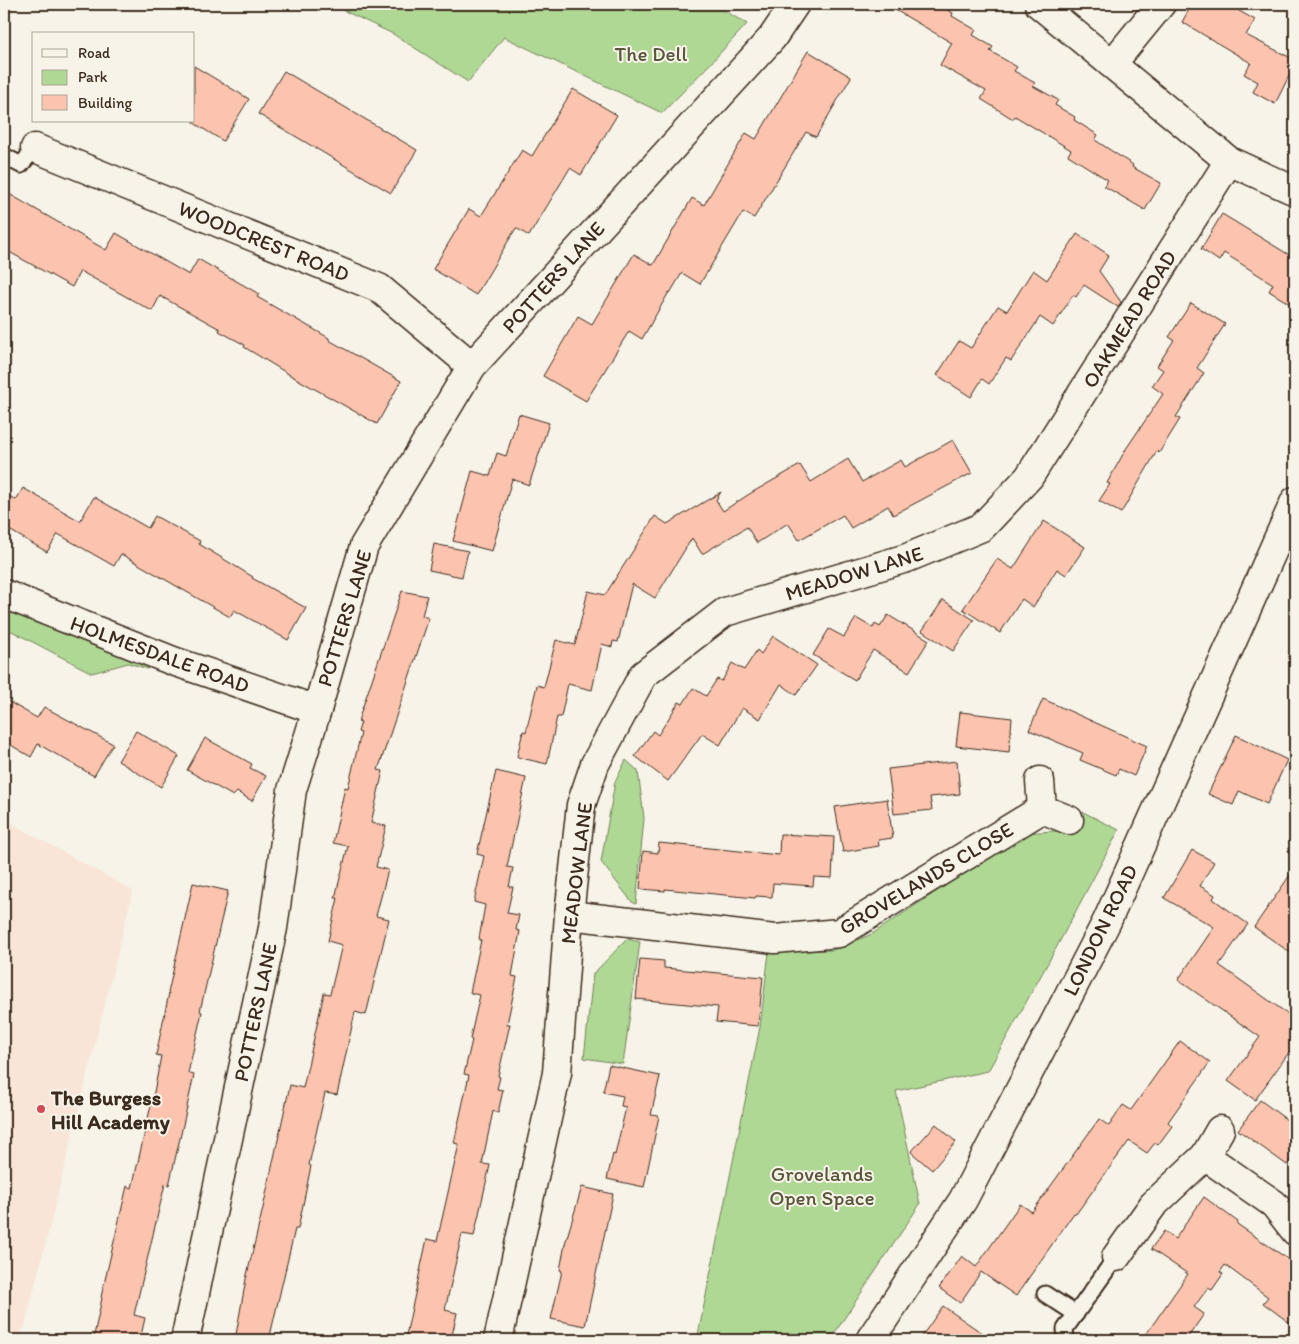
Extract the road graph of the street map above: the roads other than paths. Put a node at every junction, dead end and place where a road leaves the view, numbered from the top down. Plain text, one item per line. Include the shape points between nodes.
1 (795, 4) edge
2 (1039, 4) edge
3 (1161, 4) edge
4 (1112, 64) junction
5 (35, 148) joint
6 (4, 156) edge
7 (1229, 161) junction
8 (1295, 191) edge
9 (472, 366) junction
10 (1029, 477) joint
11 (1295, 501) edge
12 (4, 594) edge
13 (317, 710) junction
14 (1040, 781) dead end
15 (1042, 809) junction
16 (1069, 820) dead end
17 (569, 915) junction
18 (1220, 1130) dead end
19 (1205, 1156) junction
20 (1295, 1231) edge
21 (1116, 1257) joint
22 (1045, 1294) dead end
23 (1076, 1314) junction
24 (185, 1340) edge
25 (498, 1340) edge
26 (870, 1340) edge
27 (1066, 1340) edge

1 - 9 street, POTTERS LANE via 772,38
2 - 4 street
3 - 4 street
4 - 7 street
5 - 6 lane via 21,165
5 - 9 street, WOODCREST ROAD via 380,288
7 - 8 street
7 - 10 street, OAKMEAD ROAD
9 - 13 street, POTTERS LANE via 364,546
10 - 17 street, MEADOW LANE via 982,527 907,558 725,612 643,675 595,764 581,805
11 - 26 street, LONDON ROAD via 1107,921 963,1200
12 - 13 street, HOLMESDALE ROAD via 173,661
13 - 24 street, POTTERS LANE via 292,790 272,928
14 - 15 street
15 - 16 street
15 - 17 street, GROVELANDS CLOSE via 839,933 775,940
17 - 25 street, MEADOW LANE via 557,1073
18 - 19 street
19 - 20 street via 1274,1204
19 - 21 street via 1153,1205
21 - 23 lane
22 - 23 lane
23 - 27 lane via 1066,1329

